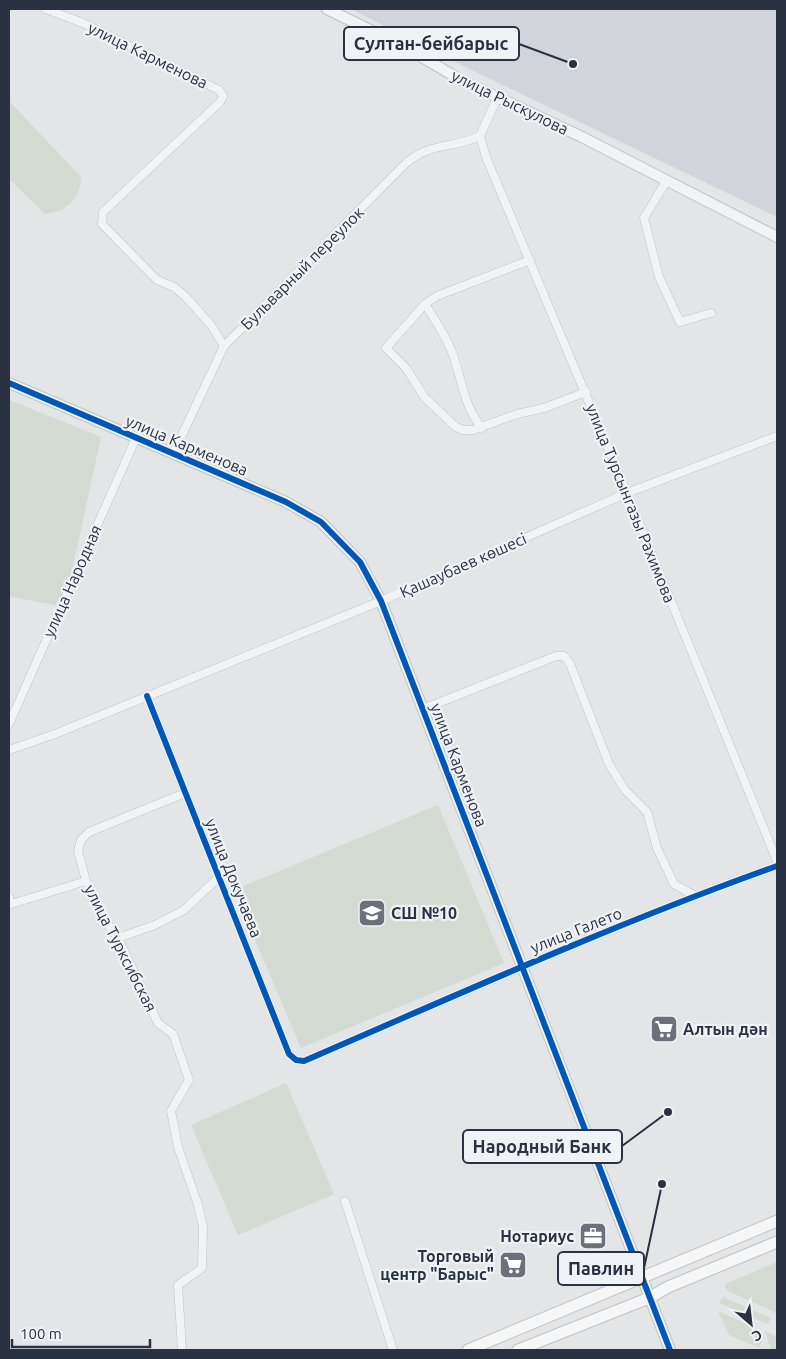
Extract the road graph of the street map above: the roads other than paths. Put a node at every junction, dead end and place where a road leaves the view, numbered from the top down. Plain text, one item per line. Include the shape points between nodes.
1 (46, 9) edge
2 (327, 9) edge
3 (498, 96) junction
4 (480, 136) junction
5 (667, 180) junction
6 (777, 237) edge
7 (530, 260) junction
8 (425, 304) junction
9 (711, 313) dead end
10 (224, 346) junction
11 (9, 383) edge
12 (586, 392) junction
13 (482, 428) junction
14 (777, 436) edge
15 (136, 438) junction
16 (173, 454) junction
17 (627, 493) junction
18 (381, 601) junction
19 (147, 696) junction
20 (423, 709) junction
21 (9, 724) edge
22 (9, 750) edge
23 (186, 793) junction
24 (777, 861) edge
25 (777, 866) edge
26 (219, 877) junction
27 (86, 881) junction
28 (695, 896) junction
29 (9, 897) edge
30 (118, 938) junction
31 (521, 967) junction
32 (304, 1060) joint
33 (344, 1201) dead end
34 (777, 1221) edge
35 (777, 1242) edge
36 (641, 1279) junction
37 (649, 1298) junction
38 (182, 1350) edge
39 (393, 1350) edge
40 (468, 1350) edge
41 (518, 1350) edge
42 (670, 1350) edge

1 - 10 street, улица Карменова via 83,23 219,90 223,96 103,212 101,218 102,224 157,280 185,296 211,325
2 - 3 street, улица Рыскулова via 403,46 461,80
3 - 4 street
3 - 5 street, улица Рыскулова
4 - 7 street, улица Турсынгазы Рахимова
4 - 10 street, Бульварный переулок via 436,146 406,162
5 - 6 street, улица Рыскулова
5 - 9 street via 644,218 659,277 680,322
7 - 8 street via 451,289
7 - 12 street, улица Турсынгазы Рахимова
8 - 13 street via 444,335 462,391 472,415
8 - 13 street via 386,348 406,368 425,398 456,427 463,430
10 - 16 street, Бульварный переулок
11 - 15 street, улица Карменова
12 - 13 street
12 - 17 street, улица Турсынгазы Рахимова
14 - 17 street, Қашаубаев көшесі
15 - 16 street, улица Карменова
15 - 21 street, улица Народная
16 - 18 street, улица Карменова via 286,502 321,522 360,562
17 - 18 street, Қашаубаев көшесі
17 - 24 street, улица Турсынгазы Рахимова
18 - 19 street, Қашаубаев көшесі
18 - 20 street, улица Карменова
19 - 22 street, Қашаубаев көшесі
19 - 23 street, улица Докучаева
20 - 28 street, улица Карменова via 556,656 564,656 609,764 625,790 648,812 656,848 674,884
20 - 31 street, улица Карменова
23 - 26 street, улица Докучаева
23 - 27 street, улица Турксибская via 89,832 81,840 78,851
25 - 28 street, улица Галето
26 - 30 street via 184,910
26 - 32 street, улица Докучаева via 290,1054 296,1060
27 - 29 street via 11,904
27 - 30 street, улица Турксибская via 100,914
28 - 31 street, улица Галето
30 - 38 street, улица Турксибская via 158,1023 173,1034 190,1080 171,1111 178,1147 203,1227 202,1268 178,1285
31 - 32 street, улица Галето
31 - 36 street, улица Карменова
33 - 39 street
34 - 36 main road
35 - 37 main road
36 - 37 street, улица Карменова
36 - 40 main road
37 - 41 main road
37 - 42 street, улица Карменова

